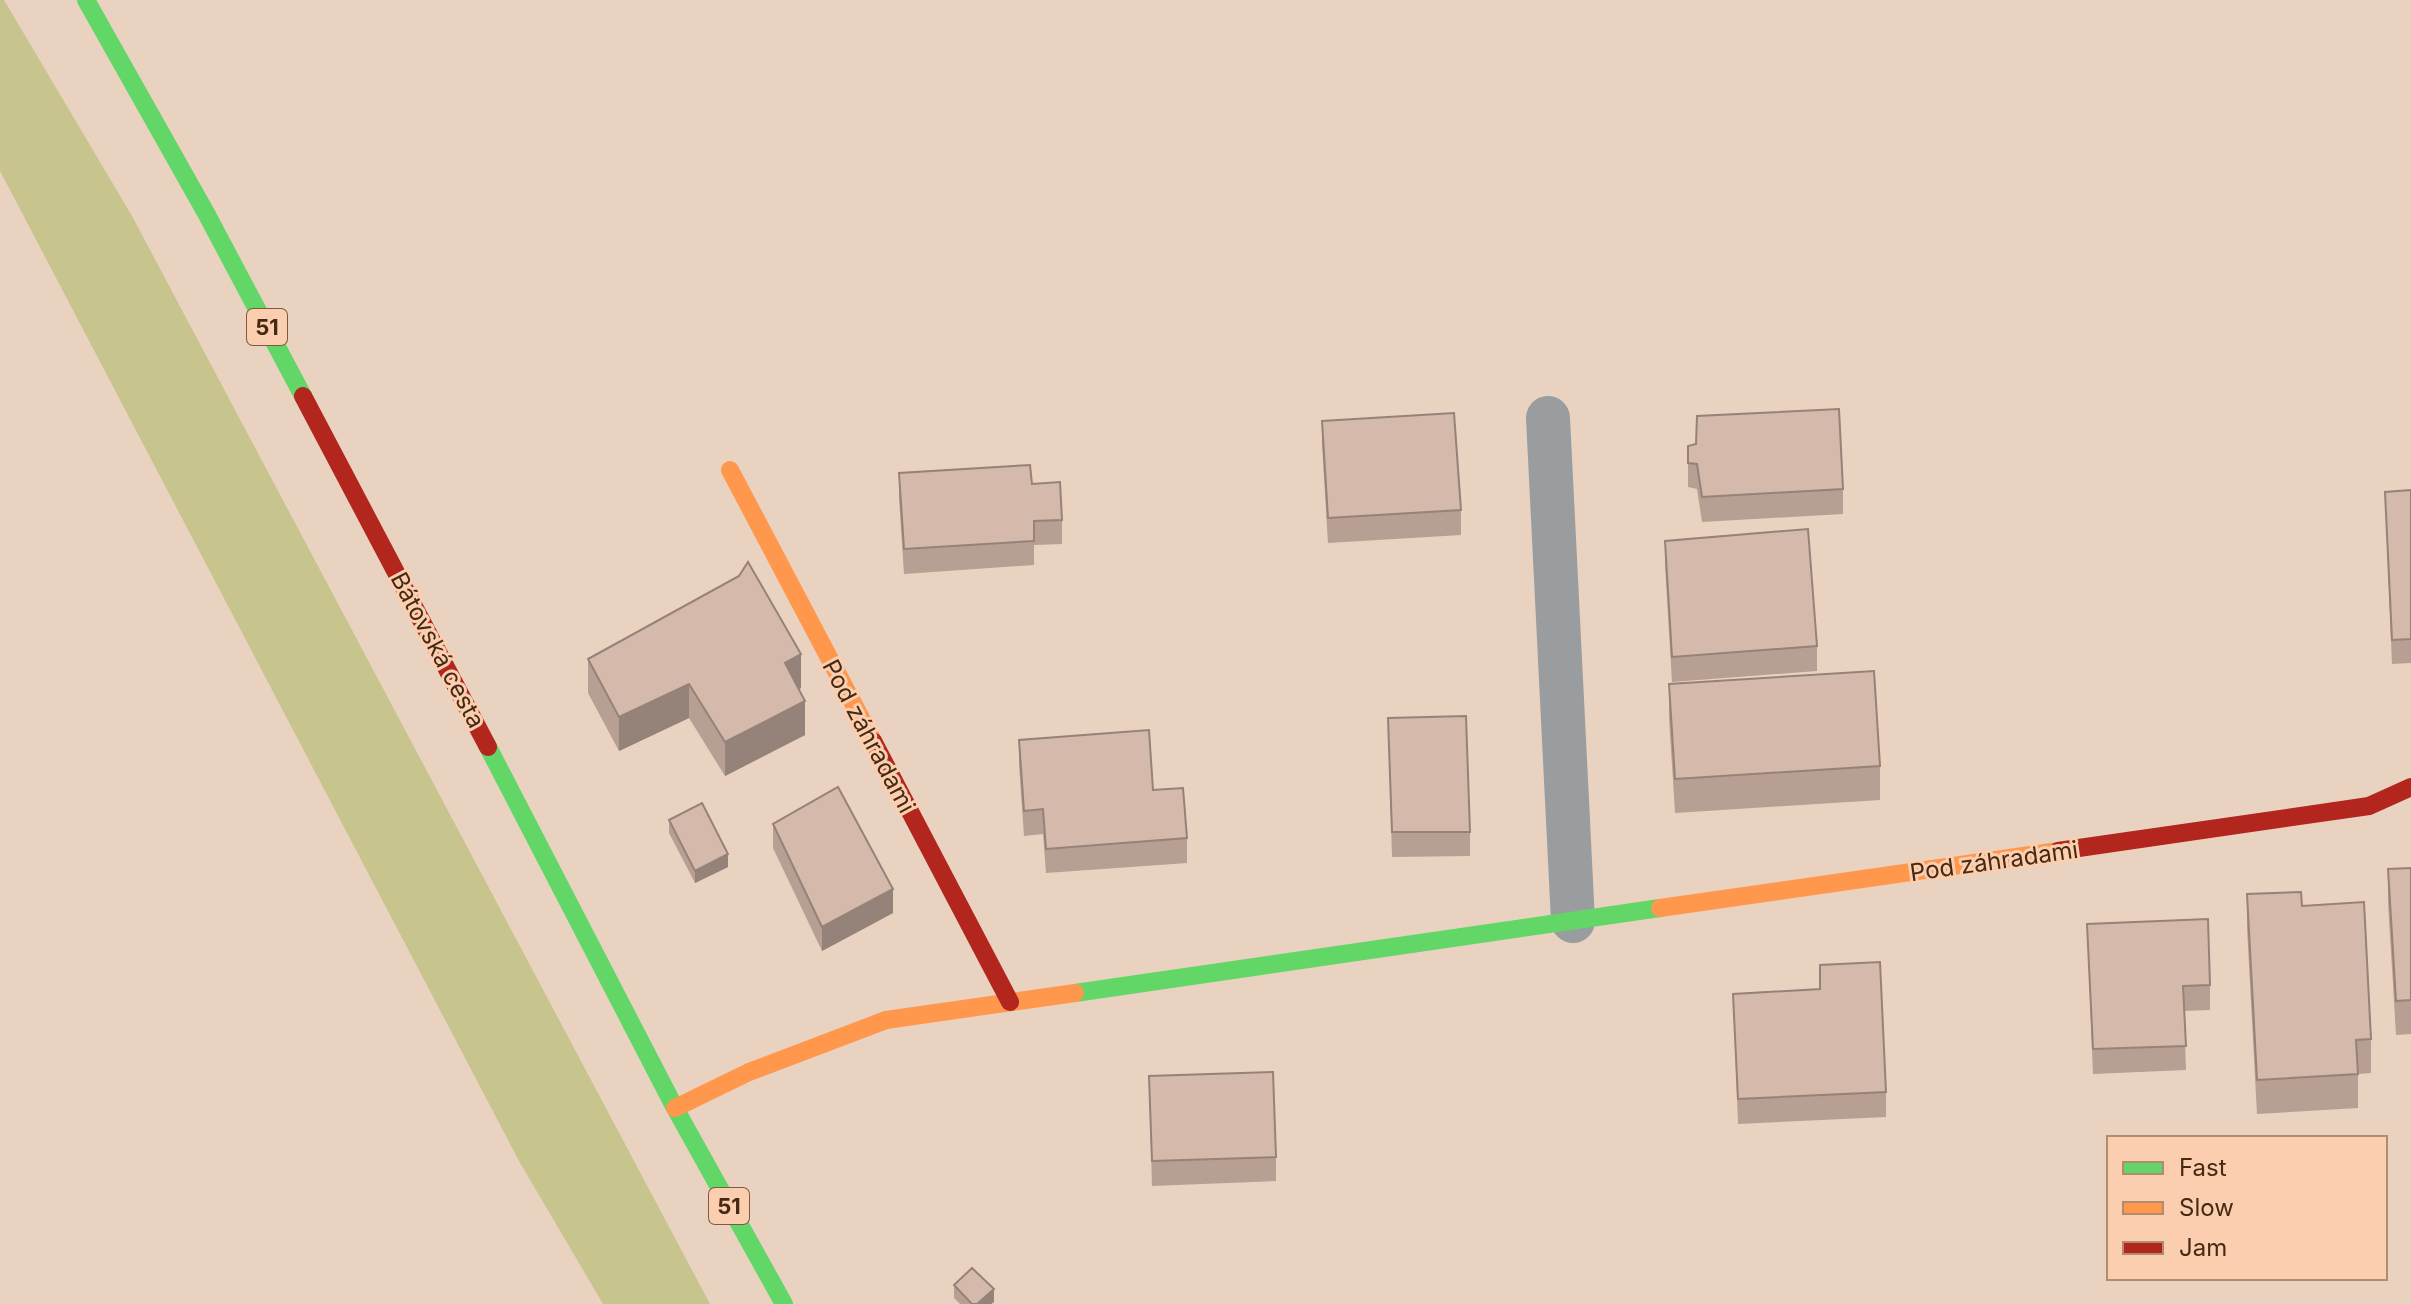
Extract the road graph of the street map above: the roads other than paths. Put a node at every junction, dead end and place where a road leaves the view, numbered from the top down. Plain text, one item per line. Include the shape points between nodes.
1 (86, 0) edge
2 (1548, 418) dead end
3 (730, 470) dead end
4 (2411, 787) edge
5 (1573, 921) junction
6 (1010, 1002) junction
7 (675, 1108) junction
8 (784, 1304) edge

1 - 7 street, Bátovská cesta / 51 via 236,269
2 - 5 street
3 - 6 street, Pod záhradami
4 - 5 street, Pod záhradami via 2369,806
5 - 6 street, Pod záhradami
6 - 7 street, Pod záhradami via 886,1020 749,1072
7 - 8 street, Bátovská cesta / 51

